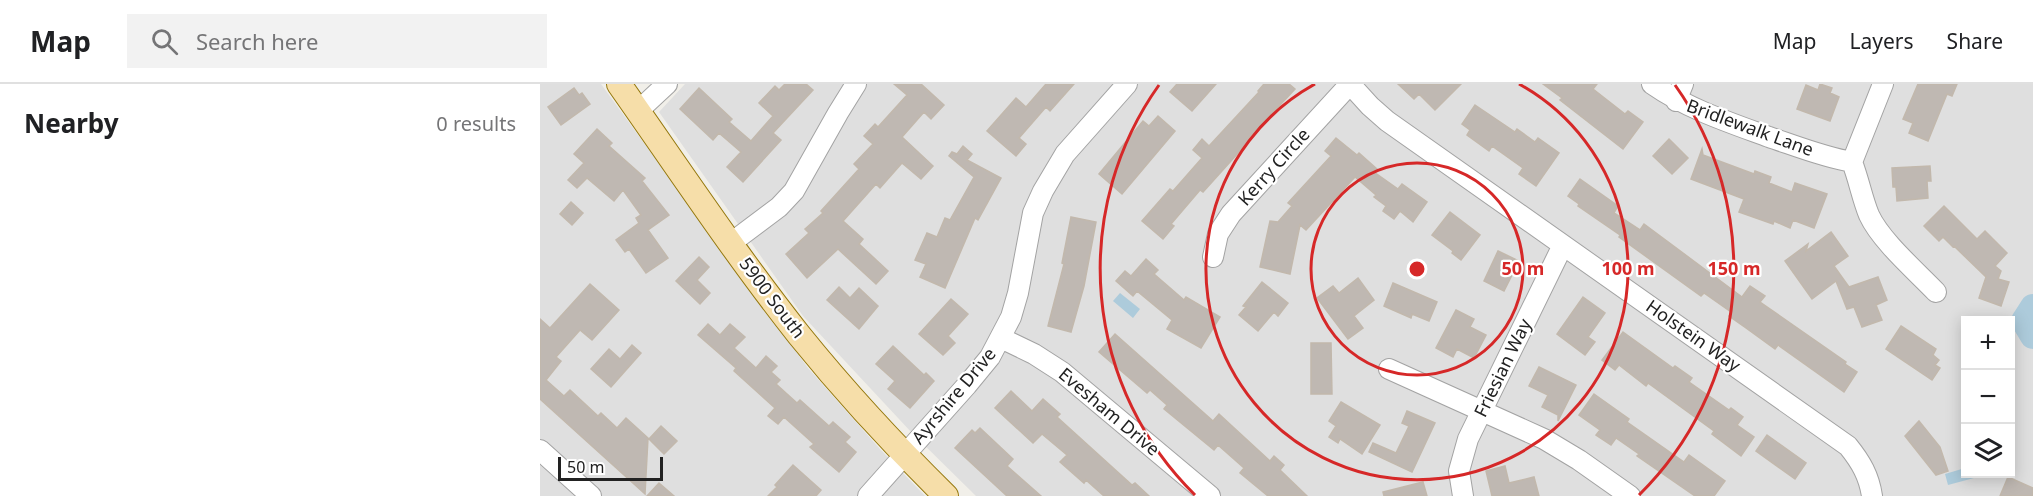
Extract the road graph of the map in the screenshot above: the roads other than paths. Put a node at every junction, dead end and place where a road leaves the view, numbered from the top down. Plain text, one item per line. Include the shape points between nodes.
1 (619, 84) edge
2 (668, 84) edge
3 (856, 84) edge
4 (1127, 84) edge
5 (1350, 84) edge
6 (1652, 84) edge
7 (1883, 84) edge
8 (1680, 92) edge
9 (638, 111) junction
10 (1852, 162) junction
11 (731, 243) junction
12 (1563, 245) junction
13 (1213, 257) dead end
14 (1936, 292) dead end
15 (1001, 338) junction
16 (1389, 369) dead end
17 (1481, 411) junction
18 (540, 450) edge
19 (905, 455) junction
20 (591, 496) edge
21 (868, 496) edge
22 (946, 496) edge
23 (1210, 496) edge
24 (1463, 496) edge
25 (1630, 496) edge
26 (1872, 496) edge

1 - 9 main road, 5900 South
2 - 9 street
3 - 11 street via 794,191
4 - 15 street, Ayrshire Drive via 1065,154 1043,191 1033,213 1016,301
5 - 12 street, Holstein Way via 1387,121
5 - 13 street, Kerry Circle via 1231,214 1218,234
6 - 8 street, Bridlewalk Lane
7 - 10 street
8 - 10 street, Bridlewalk Lane via 1713,117
9 - 11 main road, 5900 South
10 - 14 street via 1863,201 1878,231
11 - 19 main road, 5900 South via 824,365
12 - 17 street, Friesian Way
12 - 26 street, Holstein Way via 1848,446 1870,480
15 - 19 street, Ayrshire Drive via 968,386
15 - 23 street, Evesham Drive via 1062,372
16 - 17 street
17 - 24 street, Friesian Way via 1462,455 1459,471
17 - 25 street via 1545,439
18 - 20 street
19 - 21 street, Ayrshire Drive
19 - 22 main road, 5900 South

